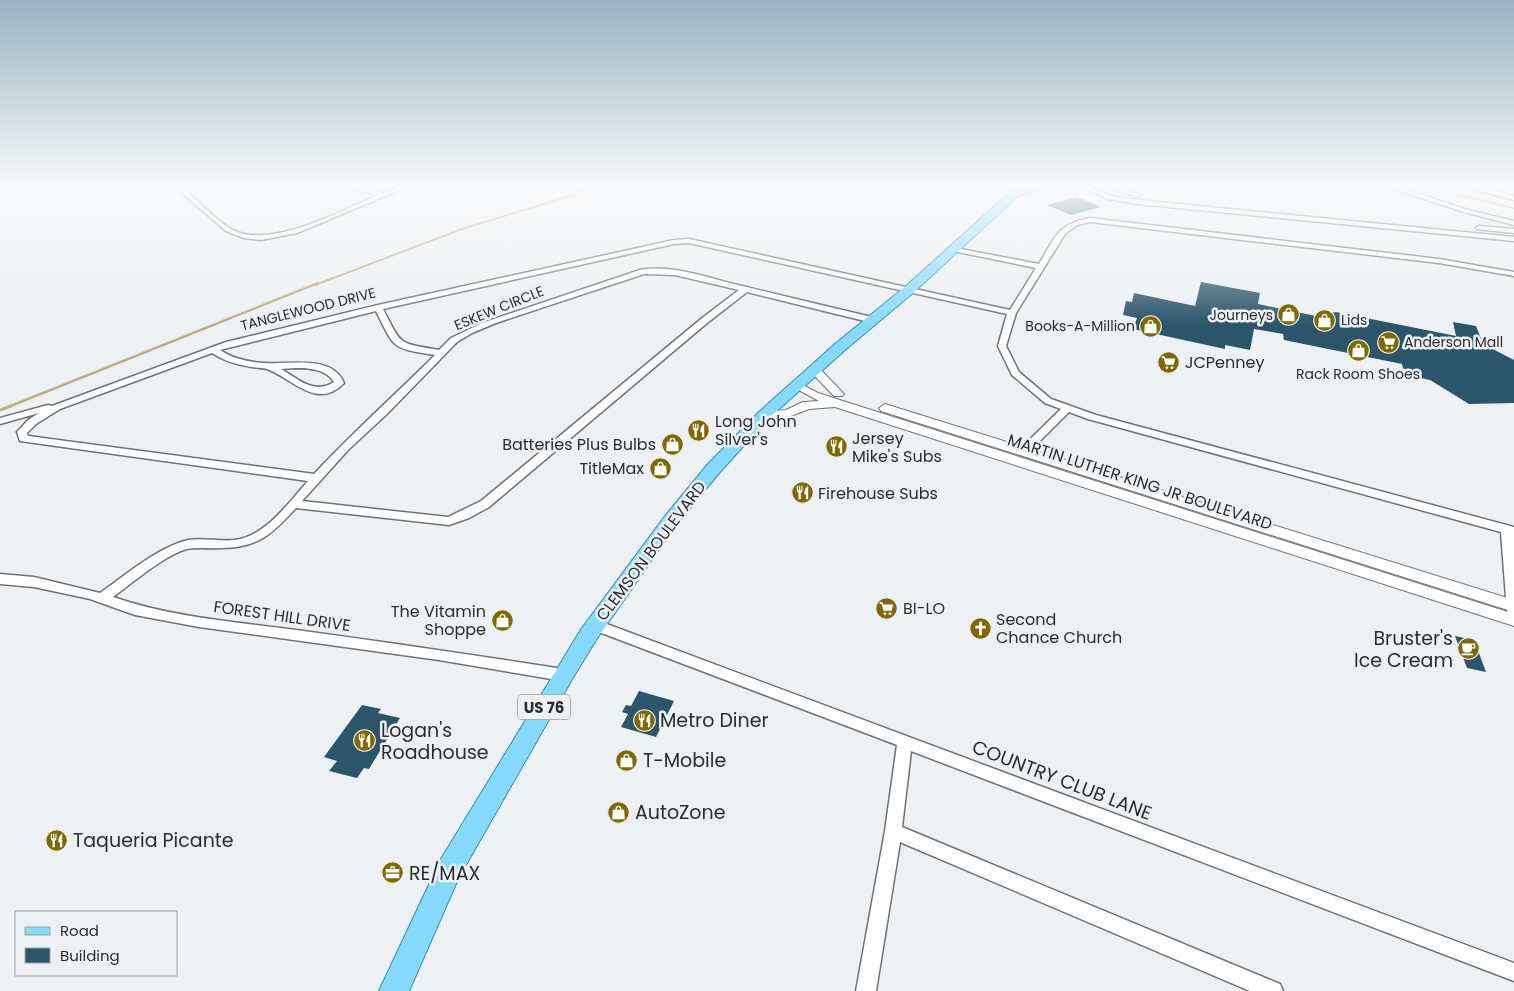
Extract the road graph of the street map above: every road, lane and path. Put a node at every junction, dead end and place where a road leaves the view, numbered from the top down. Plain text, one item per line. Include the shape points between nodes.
1 (232, 232) edge
2 (294, 232) edge
3 (972, 232) edge
4 (1064, 232) edge
5 (1194, 232) edge
6 (1445, 232) edge
7 (1514, 239) edge
8 (953, 249) junction
9 (1040, 268) junction
10 (1514, 274) edge
11 (910, 288) junction
12 (746, 289) junction
13 (378, 307) junction
14 (1012, 313) junction
15 (873, 320) junction
16 (213, 350) junction
17 (442, 353) junction
18 (268, 366) junction
19 (815, 370) junction
20 (797, 385) junction
21 (840, 399) junction
22 (58, 407) junction
23 (1068, 408) junction
24 (764, 415) junction
25 (0, 420) edge
26 (1024, 451) junction
27 (315, 478) junction
28 (294, 504) junction
29 (1511, 530) edge
30 (0, 578) edge
31 (101, 599) junction
32 (1514, 606) edge
33 (1514, 611) edge
34 (1514, 620) edge
35 (596, 625) junction
36 (563, 675) junction
37 (905, 742) junction
38 (894, 831) junction
39 (1514, 972) edge
40 (394, 991) edge
41 (866, 991) edge
42 (1273, 991) edge

1 - 2 street via 249,237
3 - 8 main road, CLEMSON BOULEVARD / US 76
4 - 9 street
5 - 10 street via 1439,261
6 - 7 street
8 - 9 street
8 - 11 main road, CLEMSON BOULEVARD / US 76
9 - 14 street
11 - 13 street, TANGLEWOOD DRIVE via 682,241
11 - 14 street, TANGLEWOOD DRIVE
11 - 15 main road, CLEMSON BOULEVARD / US 76
12 - 15 street, ESKEW CIRCLE
12 - 17 street, ESKEW CIRCLE via 670,272 643,272 464,333
12 - 28 street via 486,504 465,515 448,521
13 - 16 street, TANGLEWOOD DRIVE
13 - 17 street via 394,340 404,347
14 - 23 street via 1002,346 1015,373 1048,400
15 - 19 main road, CLEMSON BOULEVARD / US 76
16 - 18 street via 231,360
16 - 22 street, TANGLEWOOD DRIVE
17 - 27 street, ESKEW CIRCLE
18 - 18 street via 316,393 339,383 337,378 320,368 294,364
19 - 20 main road, CLEMSON BOULEVARD / US 76
19 - 21 street, MARTIN LUTHER KING JR BOULEVARD
20 - 21 street, MARTIN LUTHER KING JR BOULEVARD via 814,395
20 - 24 main road, CLEMSON BOULEVARD / US 76
21 - 24 street via 807,405 788,413
21 - 26 street, MARTIN LUTHER KING JR BOULEVARD
21 - 34 street, MARTIN LUTHER KING JR BOULEVARD
22 - 25 street
22 - 27 street, TANGLEWOOD DRIVE via 32,422 22,432 24,439
23 - 26 street
23 - 29 street
24 - 35 main road, CLEMSON BOULEVARD / US 76 via 685,502
26 - 32 street, MARTIN LUTHER KING JR BOULEVARD
27 - 28 street, ESKEW CIRCLE
28 - 31 street, ESKEW CIRCLE via 271,528 248,542 185,545 165,554
29 - 32 street
30 - 31 street, FOREST HILL DRIVE via 34,582
31 - 36 street, FOREST HILL DRIVE via 135,610 199,622
32 - 33 street
35 - 36 main road, CLEMSON BOULEVARD / US 76
35 - 37 street, COUNTRY CLUB LANE
36 - 40 main road, CLEMSON BOULEVARD / US 76 via 450,868
37 - 38 street
37 - 39 street, COUNTRY CLUB LANE
38 - 41 street
38 - 42 street

